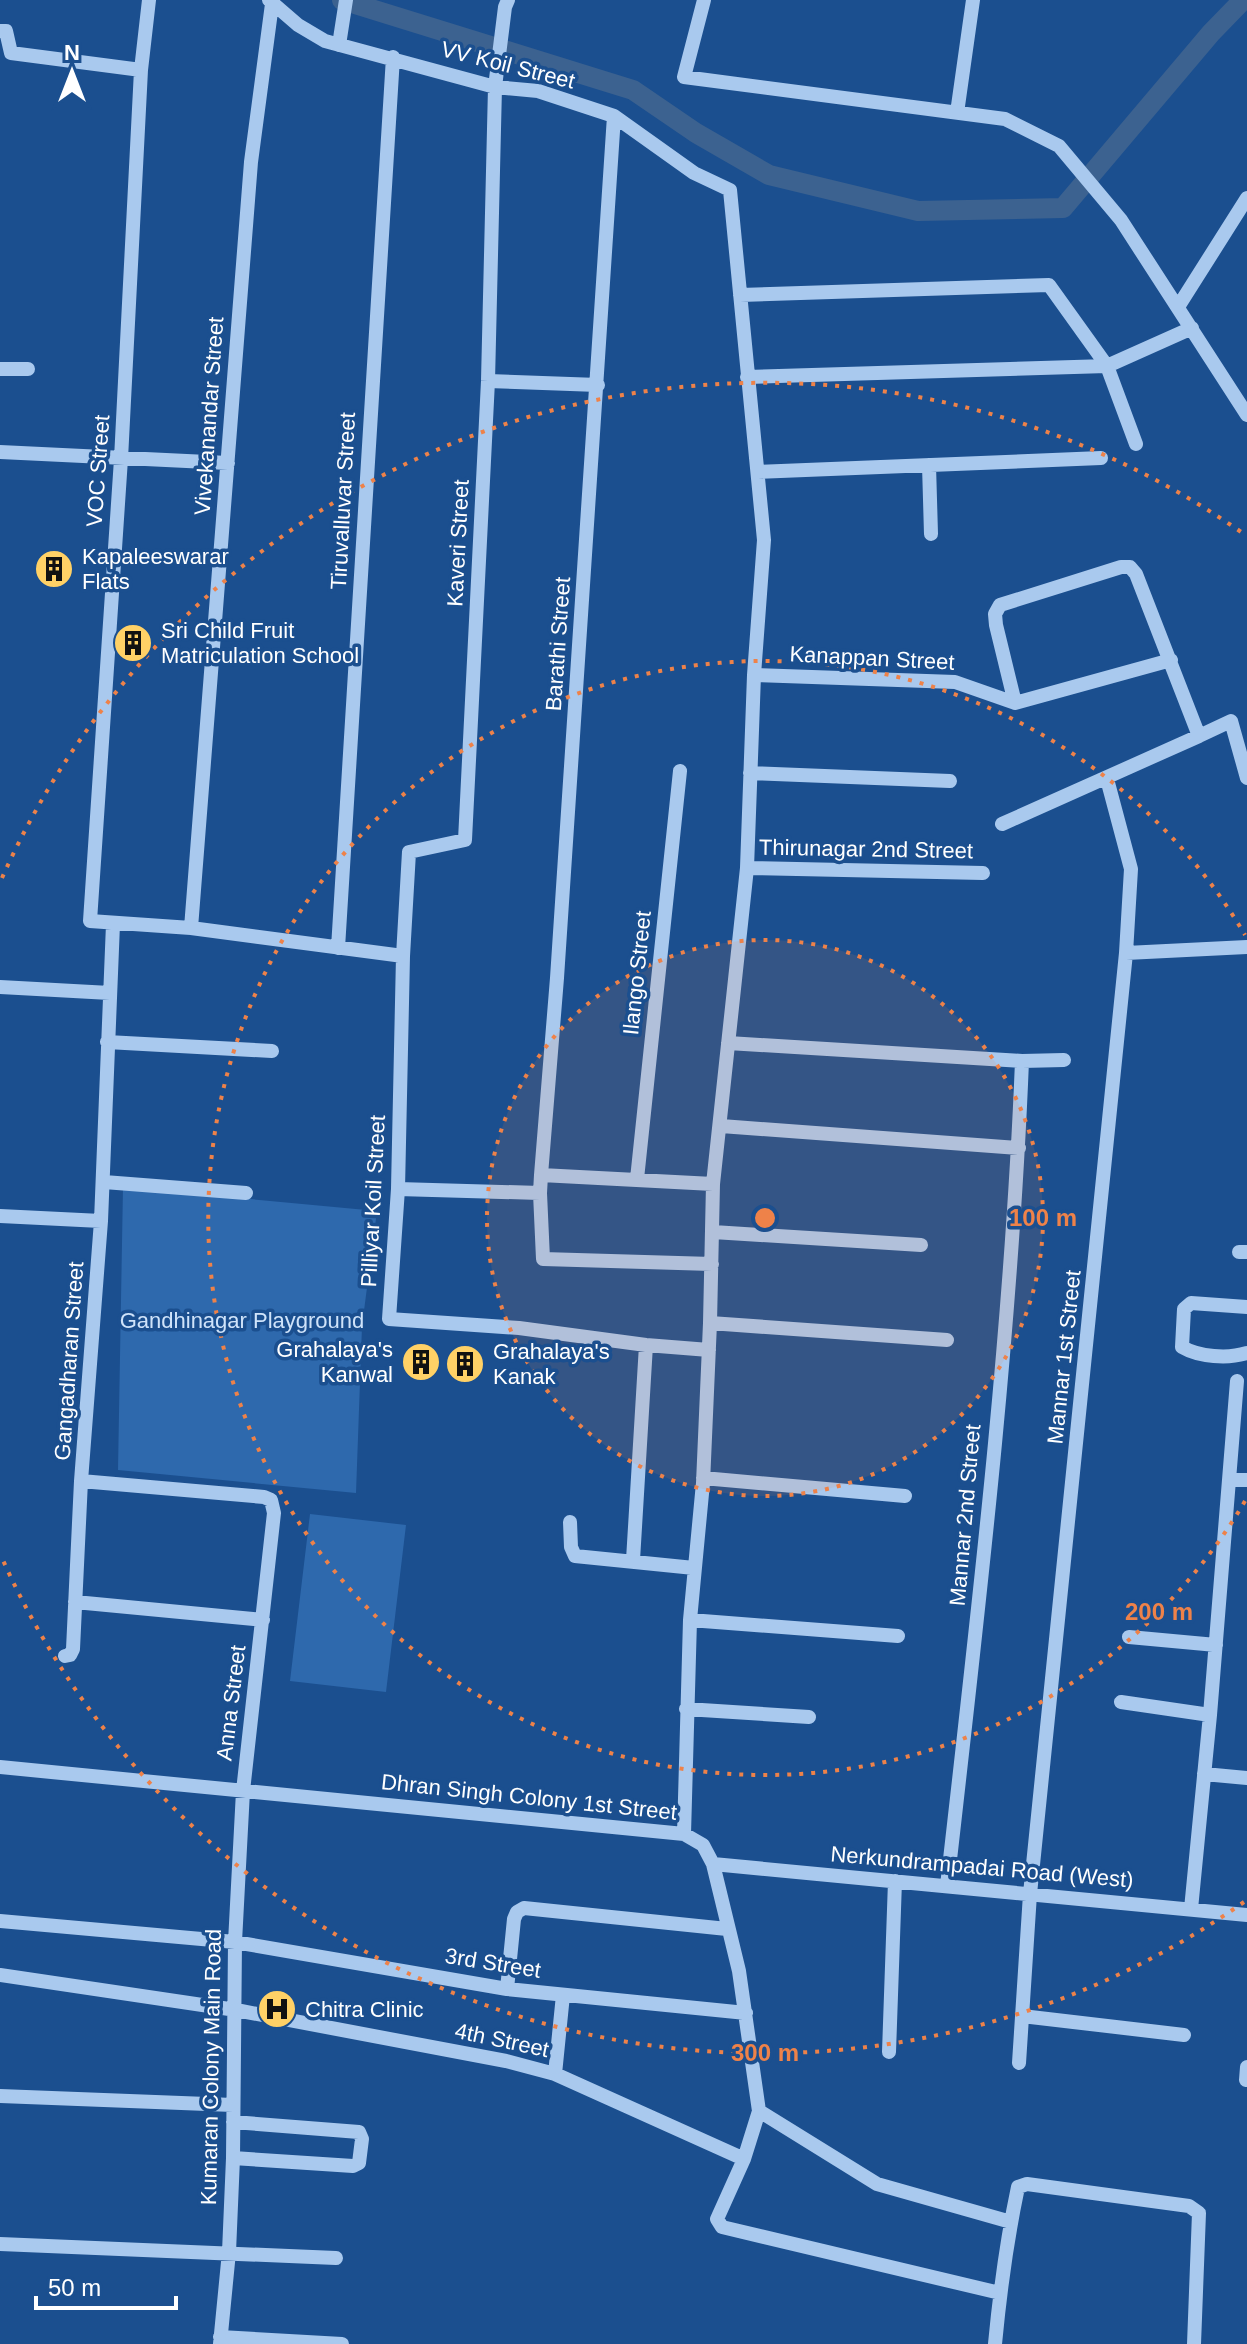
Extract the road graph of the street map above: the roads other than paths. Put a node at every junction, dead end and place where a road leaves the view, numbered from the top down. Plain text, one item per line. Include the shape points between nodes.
1 (149, 0) edge
2 (346, 0) edge
3 (704, 0) edge
4 (973, 0) edge
5 (270, 2) edge
6 (506, 3) edge
7 (0, 31) edge
8 (339, 42) junction
9 (393, 57) junction
10 (141, 70) junction
11 (495, 85) junction
12 (957, 113) junction
13 (614, 116) junction
14 (1247, 198) edge
15 (740, 295) junction
16 (1178, 307) junction
17 (1192, 328) junction
18 (1107, 366) junction
19 (0, 369) edge
20 (28, 369) dead end
21 (747, 377) junction
22 (488, 381) junction
23 (598, 385) junction
24 (1247, 415) edge
25 (1136, 444) dead end
26 (0, 452) edge
27 (1101, 458) dead end
28 (121, 459) junction
29 (228, 463) junction
30 (929, 465) junction
31 (758, 472) junction
32 (931, 534) dead end
33 (1171, 660) junction
34 (754, 675) junction
35 (1015, 703) junction
36 (1199, 736) junction
37 (680, 771) dead end
38 (750, 773) junction
39 (1247, 778) edge
40 (1107, 779) junction
41 (950, 781) dead end
42 (1002, 824) dead end
43 (747, 868) junction
44 (983, 873) dead end
45 (113, 924) junction
46 (191, 928) junction
47 (1247, 947) edge
48 (338, 948) junction
49 (1126, 953) junction
50 (403, 956) junction
51 (0, 987) edge
52 (110, 993) junction
53 (107, 1042) junction
54 (728, 1043) junction
55 (272, 1051) dead end
56 (1064, 1060) dead end
57 (1022, 1061) junction
58 (721, 1126) junction
59 (1019, 1148) junction
60 (541, 1175) junction
61 (637, 1179) junction
62 (104, 1182) junction
63 (713, 1184) junction
64 (398, 1189) junction
65 (246, 1193) dead end
66 (540, 1193) junction
67 (0, 1216) edge
68 (101, 1221) junction
69 (713, 1232) junction
70 (921, 1245) dead end
71 (712, 1264) junction
72 (1247, 1307) edge
73 (710, 1323) junction
74 (947, 1340) dead end
75 (646, 1345) junction
76 (709, 1350) junction
77 (1247, 1353) edge
78 (1237, 1381) dead end
79 (703, 1478) junction
80 (1229, 1480) junction
81 (1247, 1480) edge
82 (81, 1481) junction
83 (905, 1496) dead end
84 (570, 1522) dead end
85 (633, 1560) junction
86 (694, 1568) junction
87 (75, 1602) junction
88 (263, 1620) junction
89 (690, 1620) junction
90 (898, 1636) dead end
91 (1129, 1637) dead end
92 (1216, 1645) junction
93 (65, 1656) dead end
94 (1121, 1702) dead end
95 (686, 1709) junction
96 (1210, 1715) junction
97 (809, 1717) dead end
98 (0, 1767) edge
99 (1204, 1774) junction
100 (1247, 1778) edge
101 (243, 1791) junction
102 (684, 1834) junction
103 (713, 1864) junction
104 (895, 1881) junction
105 (947, 1886) junction
106 (1030, 1894) junction
107 (1191, 1909) junction
108 (1247, 1915) edge
109 (0, 1921) edge
110 (727, 1929) junction
111 (235, 1942) junction
112 (0, 1975) edge
113 (507, 1989) junction
114 (563, 1995) junction
115 (236, 2010) junction
116 (746, 2013) junction
117 (1022, 2016) junction
118 (1184, 2035) dead end
119 (889, 2052) dead end
120 (1019, 2063) dead end
121 (555, 2074) junction
122 (0, 2096) edge
123 (233, 2105) junction
124 (759, 2111) junction
125 (233, 2122) junction
126 (233, 2158) junction
127 (744, 2159) junction
128 (1011, 2222) junction
129 (0, 2244) edge
130 (229, 2252) junction
131 (336, 2258) dead end
132 (1000, 2293) junction
133 (220, 2341) edge
134 (342, 2344) edge
135 (995, 2344) edge
136 (1194, 2344) edge

1 - 10 street, VOC Street
2 - 8 street
3 - 12 street via 684,77
4 - 12 street
5 - 8 street, VV Koil Street via 325,41
5 - 29 street, Vivekanandar Street via 251,162
6 - 11 street, Kaveri Street
7 - 10 street via 6,31 11,53
8 - 9 street, VV Koil Street
9 - 11 street, VV Koil Street
9 - 48 street, Tiruvalluvar Street
10 - 28 street, VOC Street
11 - 13 street, VV Koil Street via 538,91
11 - 22 street, Kaveri Street
12 - 16 street via 1005,119 1059,146 1117,215
13 - 15 street, VV Koil Street via 694,173 730,190
13 - 23 street, Barathi Street
14 - 16 street
15 - 18 street via 1049,285
15 - 21 street
16 - 17 street
17 - 18 street
17 - 24 street
18 - 21 street
18 - 25 street
19 - 20 street
21 - 31 street
22 - 23 street
22 - 50 street, Kaveri Street via 465,840 409,852
23 - 60 street, Barathi Street
26 - 28 street
27 - 30 street
28 - 29 street
28 - 45 street, VOC Street via 90,921
29 - 46 street, Vivekanandar Street
30 - 31 street
30 - 32 street
31 - 34 street via 764,540
33 - 35 street
33 - 35 street via 1136,574 1121,567 1000,605 996,625
33 - 36 street
34 - 35 street, Kanappan Street via 955,682
34 - 38 street
36 - 39 street, Thirunagar 2nd Street via 1231,721
36 - 40 street, Thirunagar 2nd Street
37 - 61 street, Ilango Street
38 - 41 street
38 - 43 street
40 - 42 street, Thirunagar 2nd Street
40 - 49 street, Mannar 1st Street via 1131,869
43 - 44 street, Thirunagar 2nd Street
43 - 54 street
45 - 46 street
45 - 52 street, Gangadharan Street
46 - 48 street
47 - 49 street
48 - 50 street
49 - 106 street, Mannar 1st Street
50 - 64 street, Pilliyar Koil Street
51 - 52 street
52 - 53 street, Gangadharan Street
53 - 55 street
53 - 62 street, Gangadharan Street
54 - 57 street
54 - 58 street
56 - 57 street
57 - 59 street, Mannar 2nd Street
58 - 59 street
58 - 63 street
59 - 105 street, Mannar 2nd Street via 985,1550
60 - 61 street
60 - 66 street, Barathi Street
61 - 63 street
62 - 65 street
62 - 68 street, Gangadharan Street
63 - 69 street
64 - 66 street
64 - 75 street, Pilliyar Koil Street via 389,1319 519,1328
66 - 71 street, Barathi Street via 543,1259
67 - 68 street
68 - 82 street, Gangadharan Street
69 - 70 street
69 - 71 street
71 - 73 street
72 - 77 street via 1191,1303 1184,1309 1181,1340 1189,1351 1208,1355
73 - 74 street
73 - 76 street
75 - 76 street, Pilliyar Koil Street
75 - 85 street
76 - 79 street
78 - 80 street
79 - 83 street
79 - 86 street
80 - 81 street
80 - 92 street
82 - 87 street
82 - 88 street, Gangadharan Street via 271,1500
84 - 85 street via 575,1556
85 - 86 street
86 - 89 street
87 - 88 street
87 - 93 street via 73,1649
88 - 101 street, Anna Street
89 - 90 street
89 - 95 street
91 - 92 street
92 - 96 street
94 - 96 street
95 - 97 street
95 - 102 street
96 - 99 street
98 - 101 street, Dhran Singh Colony 1st Street
99 - 100 street
99 - 107 street
101 - 102 street, Dhran Singh Colony 1st Street
101 - 111 street, Kumaran Colony Main Road
102 - 103 street, Dhran Singh Colony 1st Street via 703,1845
103 - 104 street, Nerkundrampadai Road (West)
103 - 110 street
104 - 105 street, Nerkundrampadai Road (West)
104 - 119 street
105 - 106 street, Nerkundrampadai Road (West)
106 - 107 street, Nerkundrampadai Road (West)
106 - 117 street, Mannar 1st Street
107 - 108 street, Nerkundrampadai Road (West)
109 - 111 street, 3rd Street
110 - 113 street via 524,1908 514,1919
110 - 116 street
111 - 113 street, 3rd Street
111 - 115 street, Kumaran Colony Main Road
112 - 115 street, 4th Street
113 - 114 street, 3rd Street
114 - 116 street, 3rd Street
114 - 121 street
115 - 121 street, 4th Street
115 - 123 street, Kumaran Colony Main Road
116 - 124 street
117 - 118 street
117 - 120 street, Mannar 1st Street
121 - 127 street, 4th Street
122 - 123 street
123 - 125 street, Kumaran Colony Main Road
124 - 127 street
124 - 128 street via 877,2184
125 - 126 street, Kumaran Colony Main Road
125 - 126 street via 359,2132 362,2139 359,2163 353,2166
126 - 130 street, Kumaran Colony Main Road
127 - 132 street via 717,2219 722,2227
128 - 132 street
128 - 136 street via 1018,2187 1027,2184 1189,2206 1199,2213
129 - 130 street
130 - 131 street
130 - 133 street, Kumaran Colony Main Road
132 - 135 street
133 - 134 street

